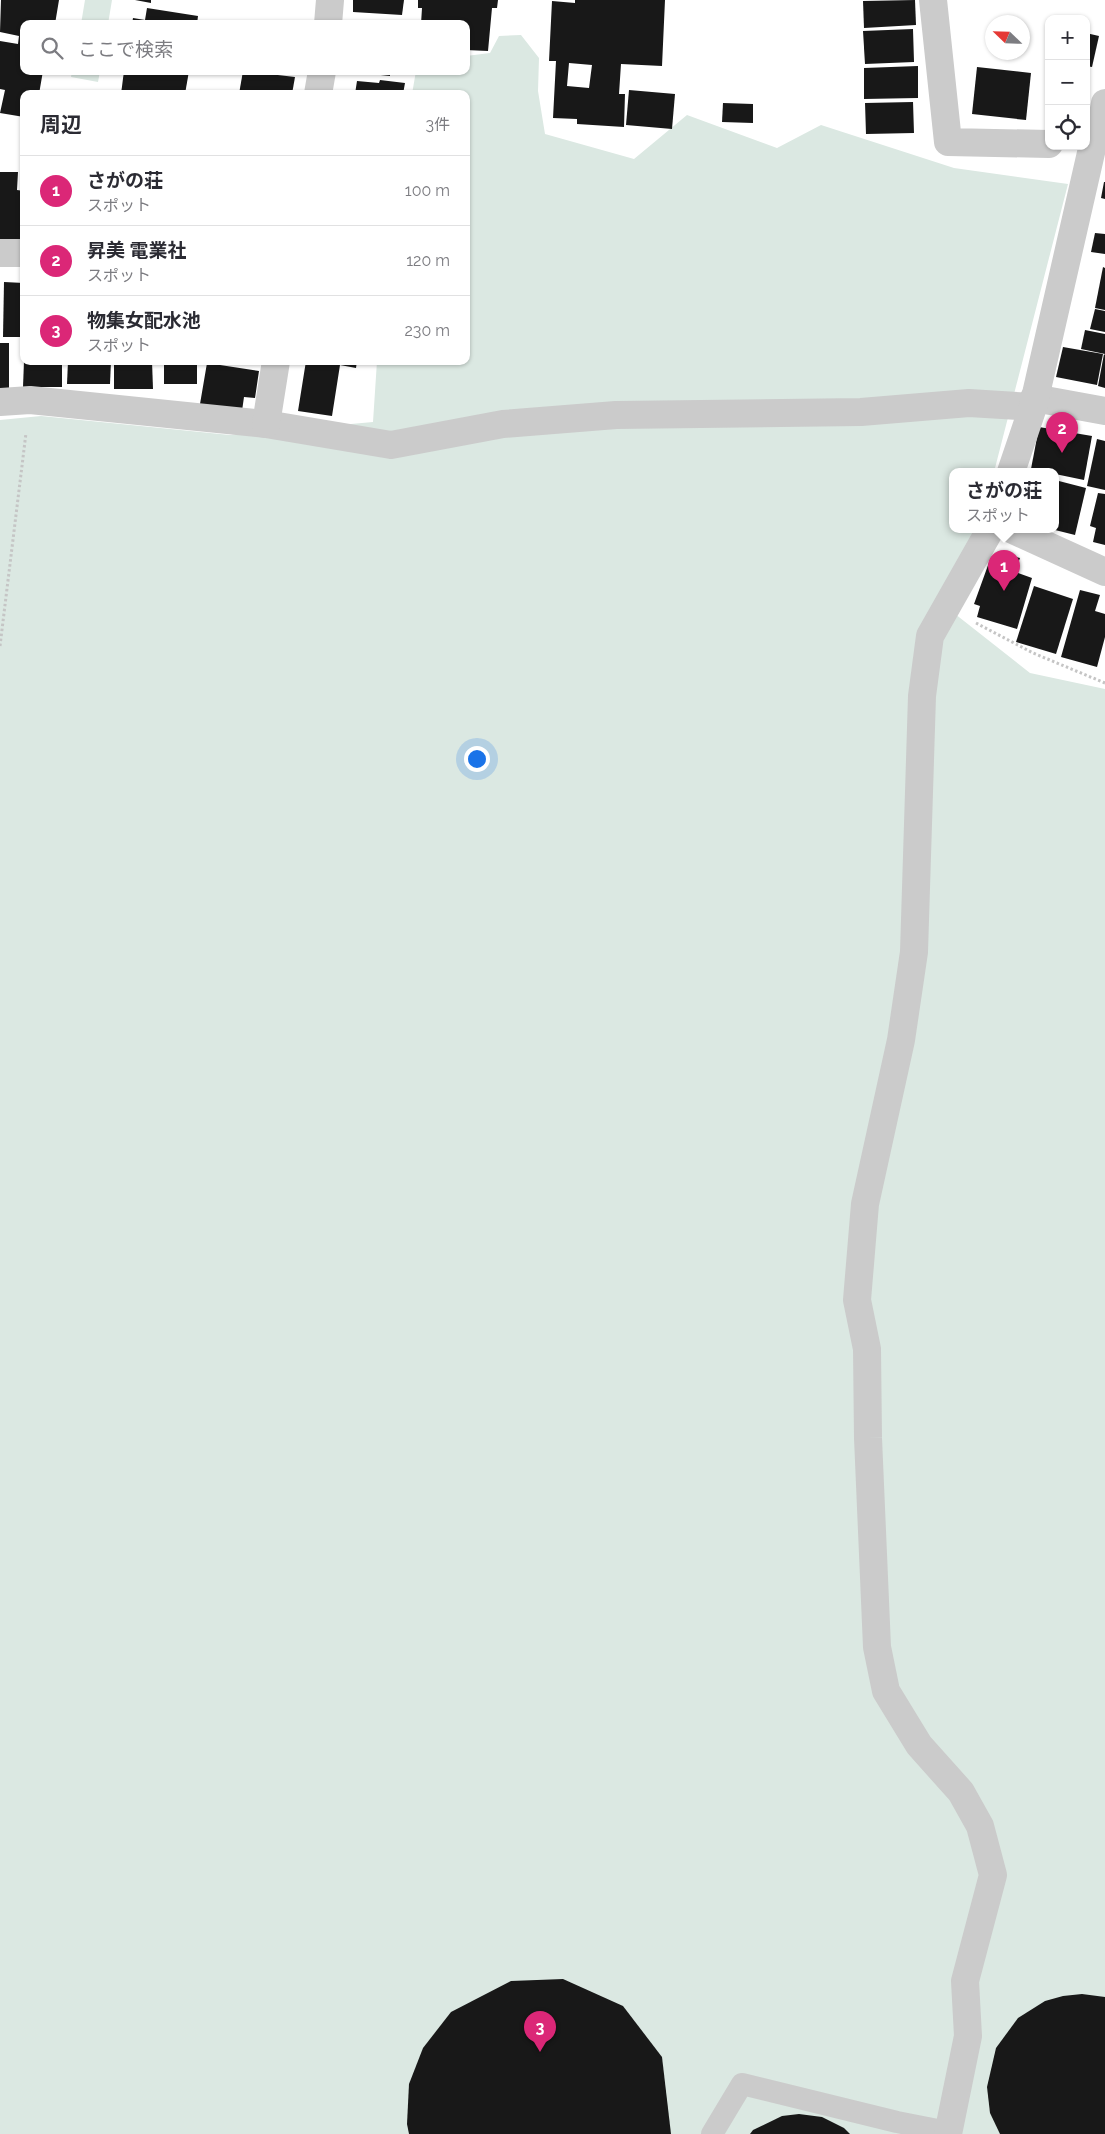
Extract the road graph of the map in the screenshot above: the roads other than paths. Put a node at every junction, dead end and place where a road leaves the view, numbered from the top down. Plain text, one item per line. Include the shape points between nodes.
1 (330, 0) edge
2 (933, 0) edge
3 (328, 20) edge
4 (321, 75) edge
5 (319, 90) edge
6 (1105, 103) edge
7 (1096, 138) edge
8 (1045, 144) edge
9 (0, 253) edge
10 (20, 253) edge
11 (275, 365) edge
12 (0, 402) edge
13 (1033, 402) junction
14 (1105, 411) edge
15 (266, 424) junction
16 (1012, 468) edge
17 (988, 533) edge
18 (1020, 533) edge
19 (1105, 572) edge
20 (948, 2133) edge
21 (712, 2134) edge

1 - 3 street
2 - 8 street via 948,142
4 - 5 street
6 - 7 street
7 - 13 street
9 - 10 street
11 - 15 street
12 - 15 street via 30,400
13 - 14 street
13 - 15 street via 969,403 860,412 616,415 503,424 391,445
13 - 16 street
17 - 20 street via 930,636 922,696 914,952 901,1040 865,1204 857,1300 867,1349 877,1647 886,1691 918,1745 961,1792 980,1826 992,1875 965,1981 968,2036
18 - 19 street
20 - 21 lane via 742,2084

